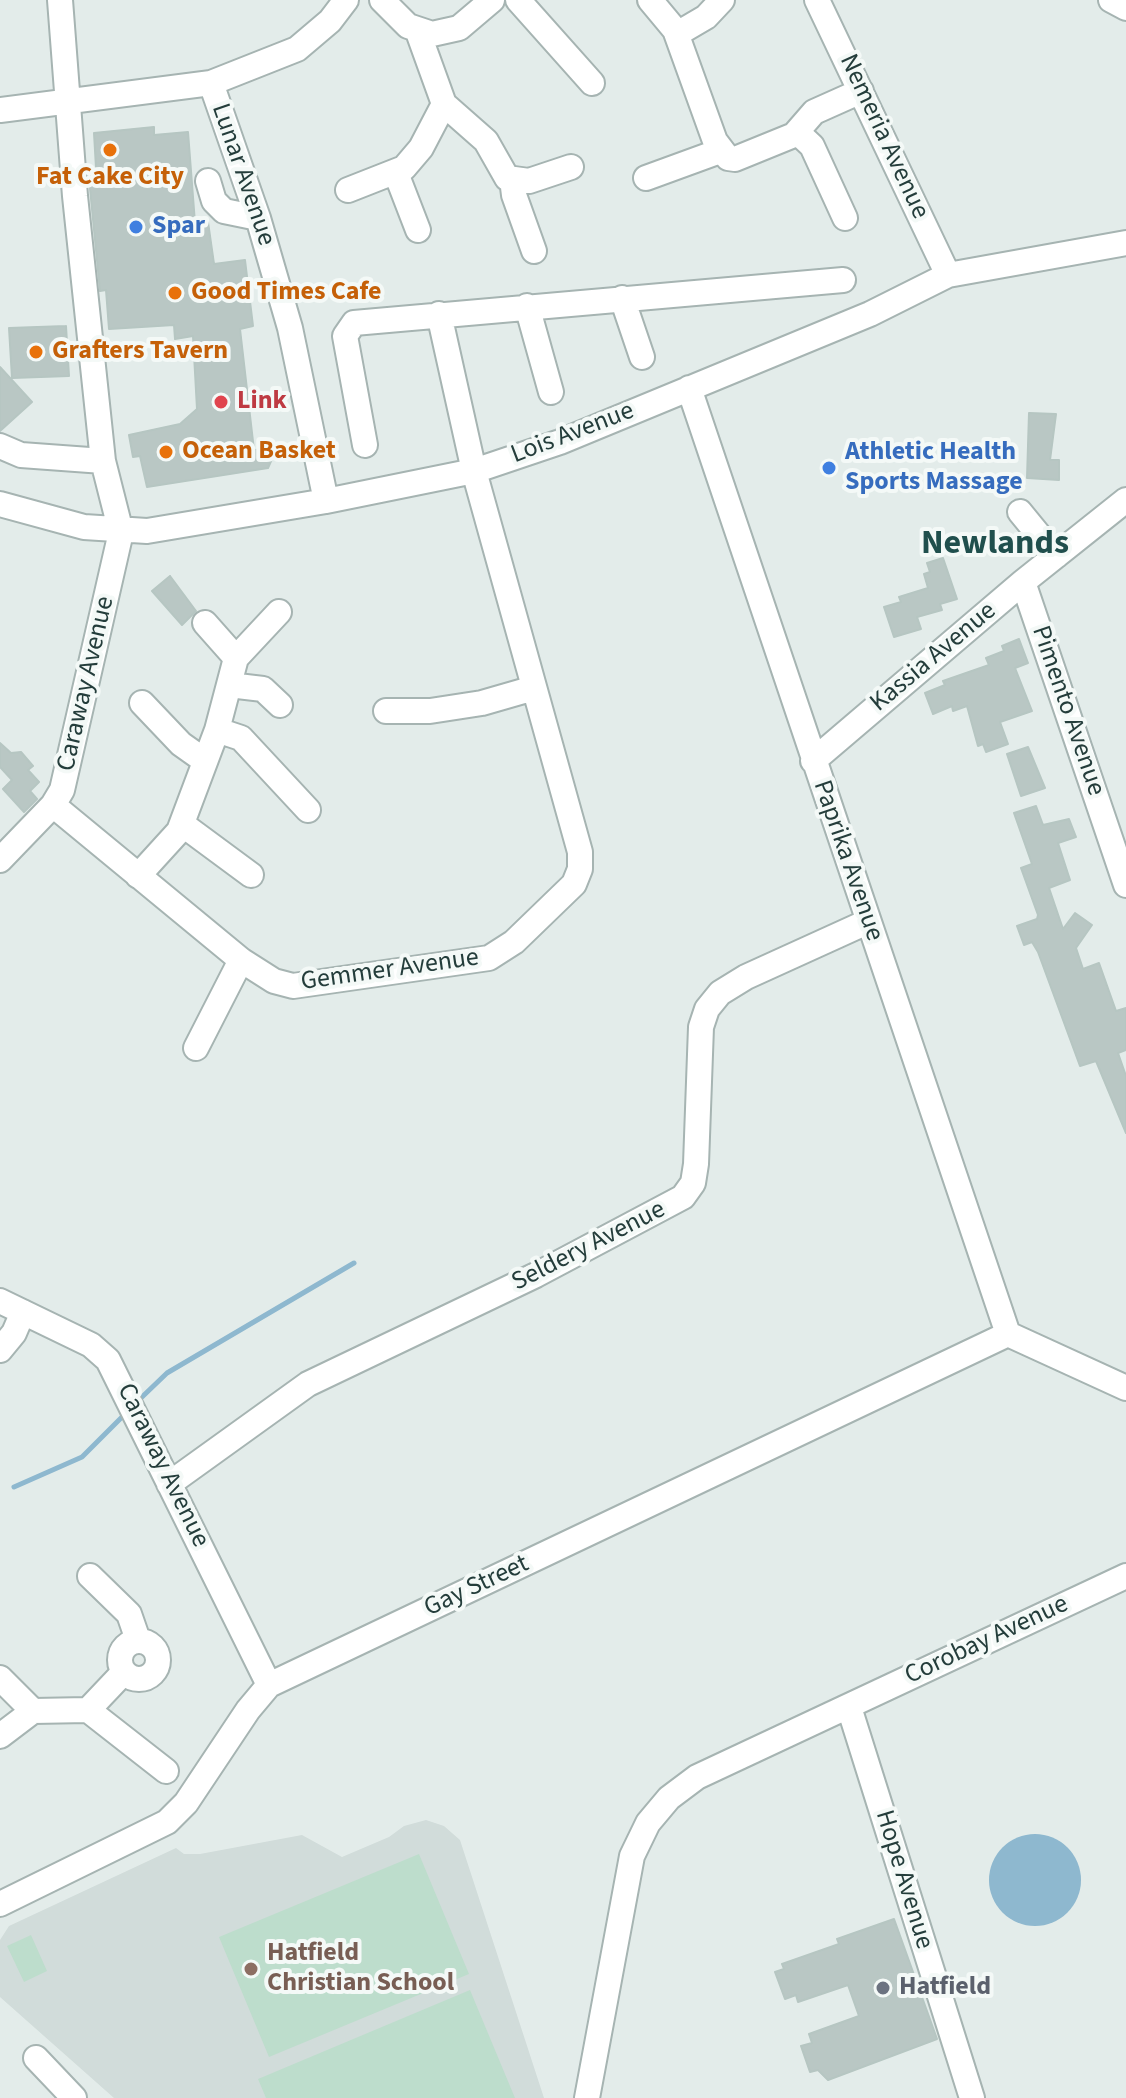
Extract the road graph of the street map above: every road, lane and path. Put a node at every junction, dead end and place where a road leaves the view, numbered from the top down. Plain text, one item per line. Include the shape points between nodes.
1 (60, 0) edge
2 (346, 0) edge
3 (382, 0) edge
4 (492, 0) edge
5 (518, 0) edge
6 (650, 0) edge
7 (722, 0) edge
8 (817, 0) edge
9 (1111, 0) edge
10 (1126, 8) edge
11 (418, 32) junction
12 (677, 34) junction
13 (211, 83) junction
14 (592, 83) dead end
15 (861, 91) junction
16 (66, 100) junction
17 (444, 104) junction
18 (0, 110) edge
19 (797, 132) junction
20 (720, 151) junction
21 (571, 167) dead end
22 (396, 173) junction
23 (646, 178) dead end
24 (512, 179) junction
25 (208, 181) dead end
26 (348, 190) dead end
27 (258, 218) junction
28 (845, 218) dead end
29 (418, 230) dead end
30 (1126, 243) edge
31 (534, 251) dead end
32 (948, 275) junction
33 (843, 280) dead end
34 (622, 298) junction
35 (527, 306) junction
36 (439, 314) junction
37 (642, 357) dead end
38 (689, 388) junction
39 (551, 392) dead end
40 (365, 445) dead end
41 (0, 446) edge
42 (103, 461) junction
43 (474, 471) junction
44 (1126, 500) edge
45 (326, 501) junction
46 (0, 504) edge
47 (1020, 512) dead end
48 (121, 532) junction
49 (1056, 556) junction
50 (1023, 582) junction
51 (279, 612) dead end
52 (205, 623) dead end
53 (236, 658) junction
54 (229, 685) junction
55 (534, 688) junction
56 (142, 703) dead end
57 (280, 705) dead end
58 (386, 711) dead end
59 (217, 730) junction
60 (205, 761) junction
61 (813, 761) junction
62 (53, 805) junction
63 (308, 810) dead end
64 (182, 824) junction
65 (0, 860) edge
66 (251, 875) dead end
67 (138, 876) junction
68 (1126, 885) edge
69 (867, 922) junction
70 (241, 960) junction
71 (196, 1048) dead end
72 (0, 1301) edge
73 (23, 1312) junction
74 (1008, 1334) junction
75 (0, 1350) edge
76 (1126, 1388) edge
77 (169, 1484) junction
78 (90, 1576) dead end
79 (1126, 1576) edge
80 (0, 1678) edge
81 (269, 1685) junction
82 (849, 1707) junction
83 (88, 1710) junction
84 (33, 1711) junction
85 (0, 1736) edge
86 (166, 1771) dead end
87 (0, 1904) edge
88 (36, 2058) dead end
89 (74, 2098) edge
90 (587, 2098) edge
91 (972, 2098) edge

1 - 16 street
2 - 13 street via 297,49
3 - 11 street
4 - 11 street via 454,31
5 - 14 street
6 - 12 street
7 - 12 street
8 - 15 street, Nemeria Avenue
9 - 10 street
11 - 17 street
12 - 20 street
13 - 16 street
13 - 27 street, Lunar Avenue
15 - 19 street via 814,112
15 - 32 street, Nemeria Avenue
16 - 18 street
16 - 42 street
17 - 22 street via 421,148
17 - 24 street via 486,141
19 - 20 street via 735,159
19 - 28 street via 812,146
20 - 23 street
21 - 24 street via 529,181
22 - 26 street
22 - 29 street
24 - 31 street
25 - 27 street via 214,201 224,211
27 - 45 street, Lunar Avenue via 290,328
30 - 32 street, Lois Avenue
32 - 38 street, Lois Avenue via 870,314
33 - 34 street
34 - 35 street
34 - 37 street
35 - 36 street
35 - 39 street
36 - 40 street via 354,323 346,329
36 - 43 street, Gemmer Avenue
38 - 43 street, Lois Avenue
38 - 61 street, Paprika Avenue
41 - 42 street via 21,455
42 - 48 street
43 - 45 street, Lois Avenue
43 - 55 street, Gemmer Avenue
44 - 49 street, Kassia Avenue
45 - 48 street, Lois Avenue via 169,529
46 - 48 street, Lois Avenue
47 - 49 street
48 - 62 street, Caraway Avenue via 65,781
49 - 50 street, Kassia Avenue
50 - 61 street, Kassia Avenue
50 - 68 street, Pimento Avenue
51 - 53 street
52 - 53 street
53 - 54 street
54 - 57 street via 263,689
54 - 59 street
55 - 58 street via 482,703
55 - 70 street, Gemmer Avenue via 580,852 580,869 574,884 514,942 489,958 467,963 293,986 274,981
56 - 60 street
59 - 60 street
59 - 63 street via 241,738
60 - 64 street
61 - 69 street, Paprika Avenue
62 - 65 street, Caraway Avenue
62 - 67 street, Gemmer Avenue
64 - 66 street
64 - 67 street
67 - 70 street, Gemmer Avenue
69 - 74 street, Paprika Avenue
69 - 77 street, Seldery Avenue via 746,977 720,993 707,1009 701,1027 696,1164 693,1183 683,1197 536,1275 308,1384
70 - 71 street
72 - 73 street, Caraway Avenue
73 - 75 street
73 - 77 street, Caraway Avenue via 102,1352
74 - 76 street
74 - 81 street, Gay Street
77 - 81 street, Caraway Avenue
78 - 83 street via 129,1614 138,1640 155,1648 158,1666 144,1679 124,1672
79 - 82 street, Corobay Avenue
80 - 84 street
81 - 87 street, Gay Street via 199,1786 167,1822
82 - 90 street, Corobay Avenue via 697,1777 648,1823 625,1884
82 - 91 street, Hope Avenue
83 - 84 street
83 - 86 street
84 - 85 street
88 - 89 street

